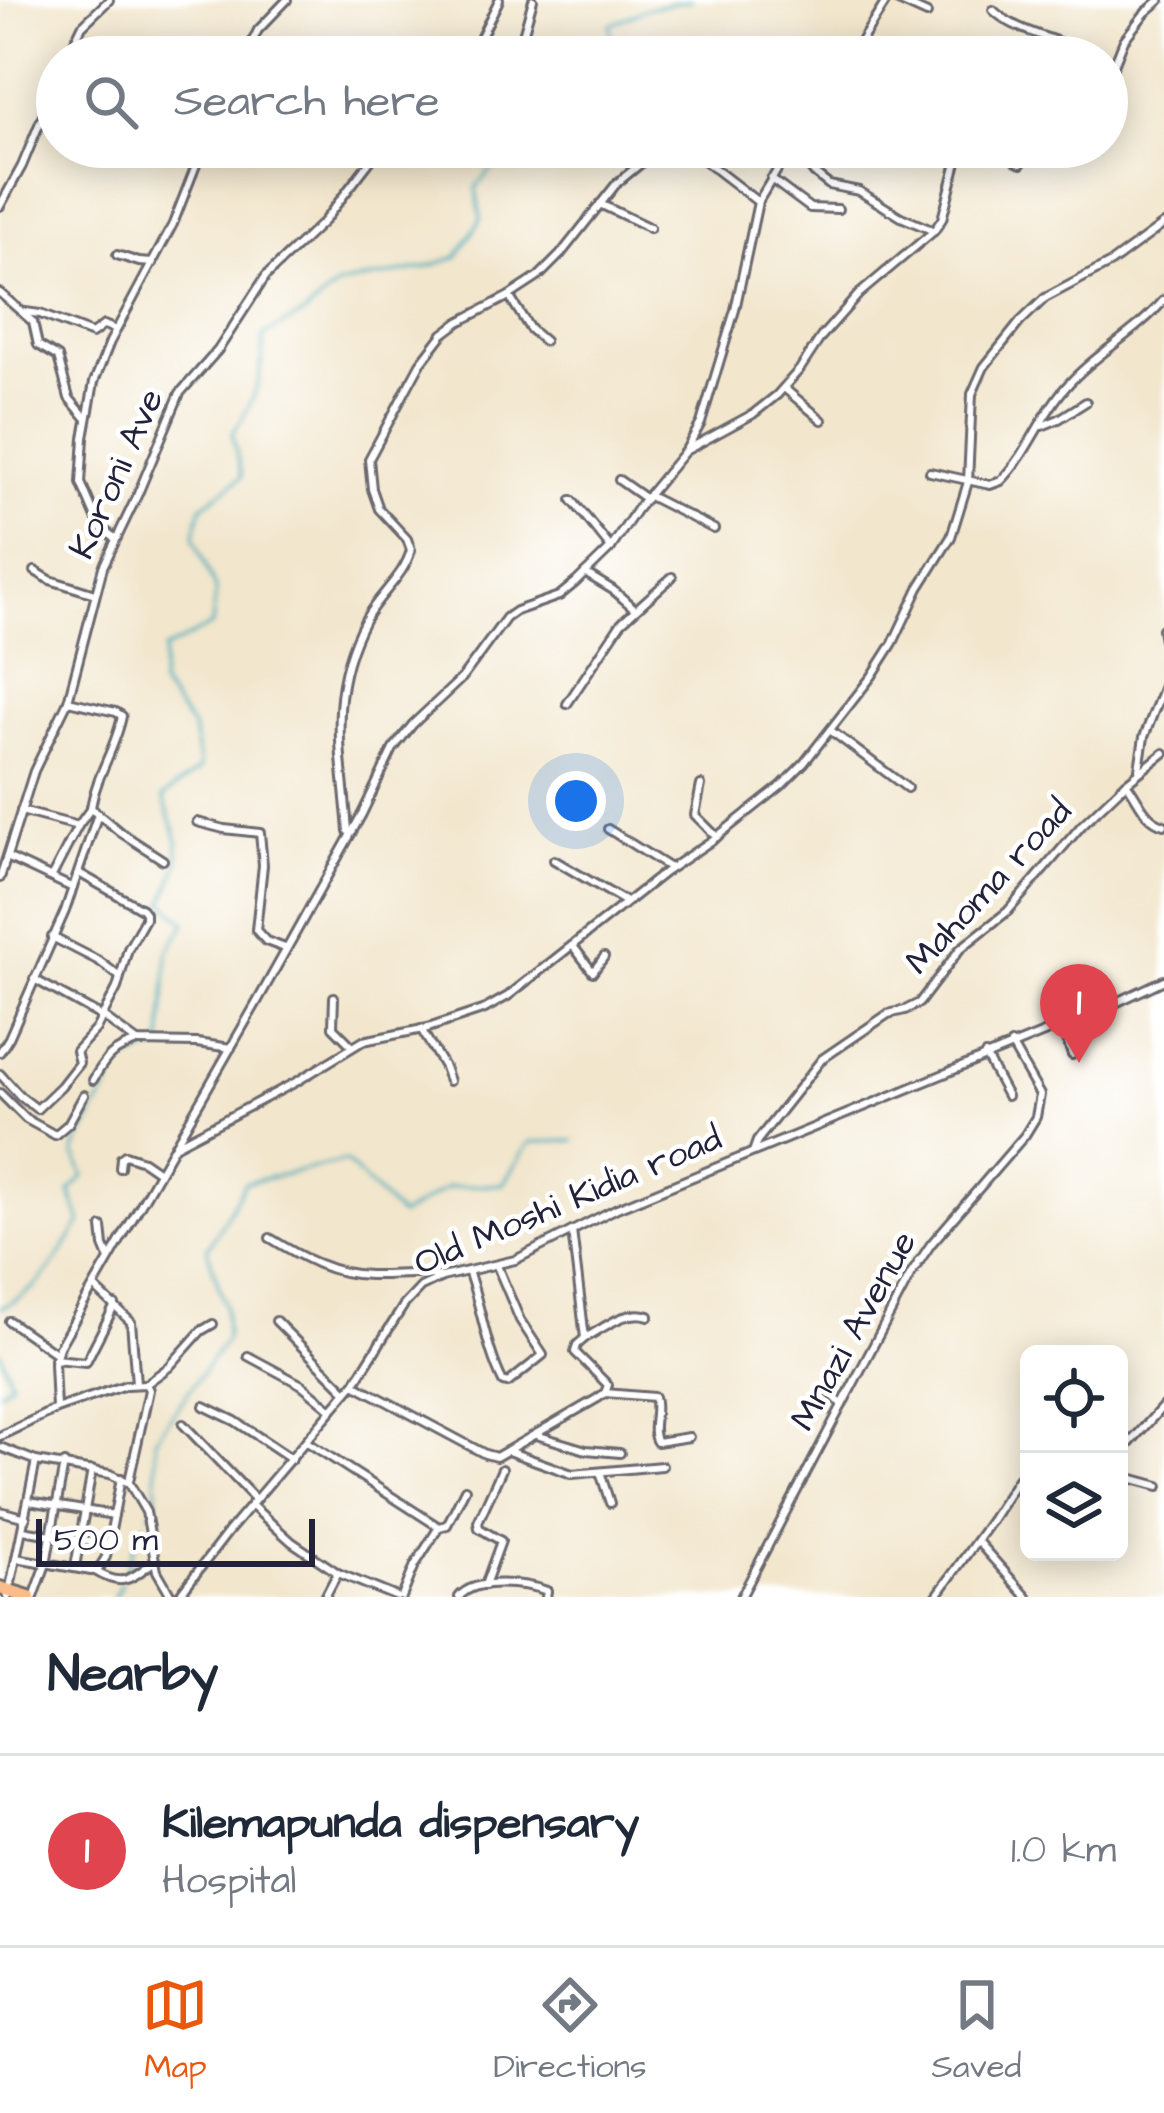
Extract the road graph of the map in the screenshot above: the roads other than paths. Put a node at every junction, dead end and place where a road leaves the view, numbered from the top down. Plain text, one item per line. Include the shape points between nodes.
1 (109, 0) edge
2 (287, 0) edge
3 (500, 0) edge
4 (533, 0) edge
5 (886, 0) edge
6 (896, 0) edge
7 (1160, 0) edge
8 (993, 10) dead end
9 (927, 14) dead end
10 (77, 36) edge
11 (255, 36) edge
12 (482, 36) edge
13 (521, 36) edge
14 (864, 36) edge
15 (1047, 36) edge
16 (1127, 36) edge
17 (36, 133) edge
18 (195, 168) edge
19 (365, 168) edge
20 (634, 168) edge
21 (716, 168) edge
22 (778, 168) edge
23 (810, 168) edge
24 (955, 168) edge
25 (770, 179) junction
26 (2, 200) edge
27 (758, 202) junction
28 (600, 204) junction
29 (838, 209) dead end
30 (1164, 224) edge
31 (650, 228) dead end
32 (934, 231) junction
33 (117, 255) dead end
34 (153, 263) junction
35 (0, 293) edge
36 (509, 296) junction
37 (1164, 301) edge
38 (22, 312) junction
39 (1164, 313) edge
40 (1148, 319) junction
41 (116, 331) junction
42 (544, 341) dead end
43 (784, 388) junction
44 (1086, 402) dead end
45 (87, 419) junction
46 (822, 420) dead end
47 (1042, 426) junction
48 (685, 451) junction
49 (930, 472) dead end
50 (619, 480) dead end
51 (968, 482) junction
52 (647, 497) junction
53 (572, 500) dead end
54 (714, 529) dead end
55 (116, 539) junction
56 (611, 548) junction
57 (34, 571) dead end
58 (585, 573) junction
59 (672, 577) dead end
60 (95, 594) junction
61 (635, 609) junction
62 (1162, 629) edge
63 (1164, 640) edge
64 (1164, 686) edge
65 (68, 701) junction
66 (567, 704) dead end
67 (830, 730) junction
68 (1164, 753) edge
69 (1138, 772) junction
70 (1126, 783) junction
71 (700, 785) dead end
72 (907, 788) dead end
73 (21, 811) junction
74 (95, 811) junction
75 (197, 822) dead end
76 (1164, 824) edge
77 (78, 826) junction
78 (608, 829) dead end
79 (349, 834) junction
80 (717, 837) junction
81 (7, 857) junction
82 (163, 860) dead end
83 (554, 860) dead end
84 (670, 868) junction
85 (79, 873) junction
86 (1, 874) edge
87 (51, 877) junction
88 (73, 888) junction
89 (626, 902) junction
90 (52, 937) junction
91 (573, 946) junction
92 (285, 948) junction
93 (604, 957) dead end
94 (119, 976) junction
95 (34, 979) junction
96 (1164, 980) edge
97 (334, 997) dead end
98 (101, 1017) junction
99 (1071, 1021) junction
100 (421, 1030) junction
101 (137, 1042) junction
102 (1011, 1045) junction
103 (352, 1047) junction
104 (230, 1048) junction
105 (0, 1052) edge
106 (985, 1055) junction
107 (1072, 1055) dead end
108 (0, 1073) edge
109 (93, 1080) dead end
110 (449, 1081) dead end
111 (0, 1093) edge
112 (84, 1095) dead end
113 (1007, 1096) dead end
114 (176, 1145) junction
115 (752, 1152) junction
116 (120, 1168) dead end
117 (159, 1172) junction
118 (102, 1227) dead end
119 (572, 1231) junction
120 (271, 1238) dead end
121 (109, 1258) junction
122 (497, 1266) junction
123 (468, 1271) junction
124 (442, 1277) junction
125 (94, 1287) junction
126 (115, 1305) junction
127 (649, 1316) dead end
128 (9, 1321) dead end
129 (276, 1321) dead end
130 (213, 1324) dead end
131 (585, 1338) junction
132 (55, 1356) junction
133 (248, 1356) dead end
134 (136, 1383) junction
135 (146, 1384) junction
136 (354, 1384) junction
137 (827, 1389) dead end
138 (347, 1392) junction
139 (605, 1393) junction
140 (842, 1405) junction
141 (1164, 1405) edge
142 (204, 1406) dead end
143 (56, 1409) junction
144 (332, 1410) junction
145 (183, 1424) dead end
146 (0, 1436) edge
147 (536, 1436) junction
148 (689, 1437) dead end
149 (307, 1442) junction
150 (0, 1447) edge
151 (508, 1451) junction
152 (620, 1453) dead end
153 (1121, 1453) edge
154 (292, 1459) junction
155 (36, 1461) junction
156 (64, 1464) junction
157 (662, 1466) dead end
158 (502, 1469) dead end
159 (92, 1470) junction
160 (600, 1472) junction
161 (1020, 1475) edge
162 (1128, 1477) edge
163 (125, 1480) junction
164 (1159, 1486) dead end
165 (465, 1490) dead end
166 (29, 1501) junction
167 (610, 1502) dead end
168 (254, 1503) junction
169 (57, 1505) junction
170 (85, 1510) junction
171 (0, 1511) edge
172 (114, 1515) junction
173 (26, 1518) junction
174 (439, 1527) junction
175 (23, 1530) junction
176 (52, 1535) junction
177 (80, 1540) junction
178 (976, 1541) junction
179 (108, 1545) junction
180 (16, 1558) junction
181 (154, 1561) junction
182 (46, 1564) junction
183 (75, 1568) junction
184 (94, 1570) junction
185 (338, 1573) junction
186 (485, 1586) junction
187 (6, 1592) edge
188 (32, 1597) edge
189 (175, 1597) edge
190 (325, 1597) edge
191 (400, 1597) edge
192 (459, 1597) edge
193 (546, 1597) edge
194 (741, 1597) edge
195 (936, 1597) edge
196 (1027, 1597) edge

1 - 10 street
2 - 11 street
3 - 12 street
4 - 13 street
5 - 14 street
6 - 9 street
7 - 16 street
8 - 15 street
17 - 26 street
18 - 34 street
19 - 55 street, Koroni Ave via 266,276 180,393
20 - 28 street
21 - 27 street
22 - 25 street
23 - 32 street via 829,185 859,191
24 - 32 street
25 - 27 street
25 - 29 street via 811,208
27 - 48 street via 735,310
28 - 31 street
28 - 36 street via 550,265
30 - 51 street via 1045,298 1002,342 974,386
32 - 43 street via 860,294
33 - 34 street
34 - 41 street
35 - 38 street
36 - 42 street
36 - 79 street via 451,327 428,351 370,454 375,501 411,550 363,623 344,678 338,727
37 - 40 street
38 - 41 street via 92,334 104,325
38 - 45 street via 36,343 58,358 69,398
39 - 40 street
40 - 47 street via 1070,382
41 - 45 street
43 - 46 street
43 - 48 street
44 - 47 street
45 - 55 street via 81,483 98,525
47 - 51 street via 1001,481
48 - 52 street
49 - 51 street
50 - 52 street
51 - 67 street via 951,537 893,643
52 - 54 street
52 - 56 street
53 - 56 street
55 - 60 street, Koroni Ave
56 - 58 street
57 - 60 street
58 - 61 street
58 - 79 street via 559,596 506,617 462,678 393,748
59 - 61 street
60 - 65 street, Koroni Ave
61 - 66 street
62 - 63 street
64 - 69 street
65 - 73 street, Koroni Ave
65 - 74 street via 122,716 94,789
67 - 72 street
67 - 80 street via 794,774
68 - 69 street, Mahoma road
69 - 70 street, Mahoma road
70 - 76 street via 1149,818
70 - 115 street, Mahoma road via 1008,911 950,960 919,1003 822,1059
71 - 80 street via 695,815
73 - 77 street
73 - 81 street, Koroni Ave
74 - 77 street
74 - 82 street
74 - 85 street
75 - 92 street via 260,833 256,930
77 - 87 street
78 - 84 street
79 - 92 street
80 - 84 street
81 - 86 street, Koroni Ave
81 - 87 street
83 - 89 street
84 - 89 street
85 - 88 street
85 - 94 street via 146,913
87 - 88 street
88 - 90 street
89 - 91 street
90 - 94 street
90 - 95 street
91 - 93 street via 593,972
91 - 100 street via 508,997
92 - 104 street
94 - 98 street
95 - 98 street
95 - 105 street
96 - 99 street, Old Moshi Kidia road
97 - 103 street via 333,1027
98 - 101 street
98 - 108 street via 76,1052 77,1066 38,1108
99 - 102 street, Old Moshi Kidia road
99 - 107 street
100 - 103 street
100 - 110 street
101 - 104 street
101 - 109 street via 109,1055
102 - 106 street, Old Moshi Kidia road
102 - 140 street, Mnazi Avenue via 1040,1096 1036,1118 921,1259
103 - 114 street
104 - 114 street
106 - 113 street
106 - 115 street, Old Moshi Kidia road
111 - 112 street via 55,1135
114 - 117 street
115 - 119 street, Old Moshi Kidia road
116 - 117 street via 125,1155
117 - 121 street
118 - 121 street
119 - 122 street, Old Moshi Kidia road
119 - 131 street
120 - 124 street via 324,1267
121 - 125 street
122 - 123 street, Old Moshi Kidia road
122 - 123 street via 543,1355 508,1383 493,1361
123 - 124 street, Old Moshi Kidia road
124 - 136 street, Old Moshi Kidia road via 409,1298
125 - 126 street
125 - 132 street
126 - 132 street via 86,1362
126 - 134 street via 131,1322
127 - 131 street via 628,1314
128 - 132 street
129 - 138 street
130 - 135 street
131 - 139 street via 575,1352 608,1385
132 - 143 street
133 - 144 street
134 - 135 street
134 - 143 street
135 - 163 street
136 - 138 street, Old Moshi Kidia road
136 - 151 street via 485,1454
137 - 140 street
138 - 144 street, Old Moshi Kidia road
139 - 147 street
139 - 148 street via 654,1396 657,1442
140 - 194 street, Mnazi Avenue
141 - 153 street
142 - 154 street
143 - 146 street
144 - 149 street, Old Moshi Kidia road
145 - 168 street
147 - 151 street
147 - 152 street
149 - 154 street, Old Moshi Kidia road
149 - 174 street
150 - 155 street
151 - 160 street via 562,1472
154 - 168 street, Old Moshi Kidia road
155 - 156 street
155 - 166 street
156 - 159 street
156 - 169 street
157 - 160 street
158 - 186 street via 478,1522 501,1541
159 - 163 street
159 - 170 street
160 - 167 street
161 - 178 street
162 - 164 street
163 - 172 street
163 - 181 street via 148,1520
165 - 174 street
166 - 169 street
166 - 173 street
168 - 185 street via 292,1543
168 - 189 street, Old Moshi Kidia road
169 - 170 street
169 - 176 street
170 - 172 street
170 - 177 street
171 - 173 street
172 - 179 street
173 - 175 street
174 - 191 street
175 - 176 street
175 - 180 street
176 - 177 street
176 - 182 street
177 - 179 street
177 - 183 street
178 - 195 street
178 - 196 street
179 - 184 street
180 - 182 street
180 - 187 street
181 - 184 street via 129,1580
181 - 189 street
182 - 183 street
182 - 188 street
183 - 184 street
185 - 190 street
185 - 191 street
186 - 192 street
186 - 193 street via 540,1588
187 - 188 highway

